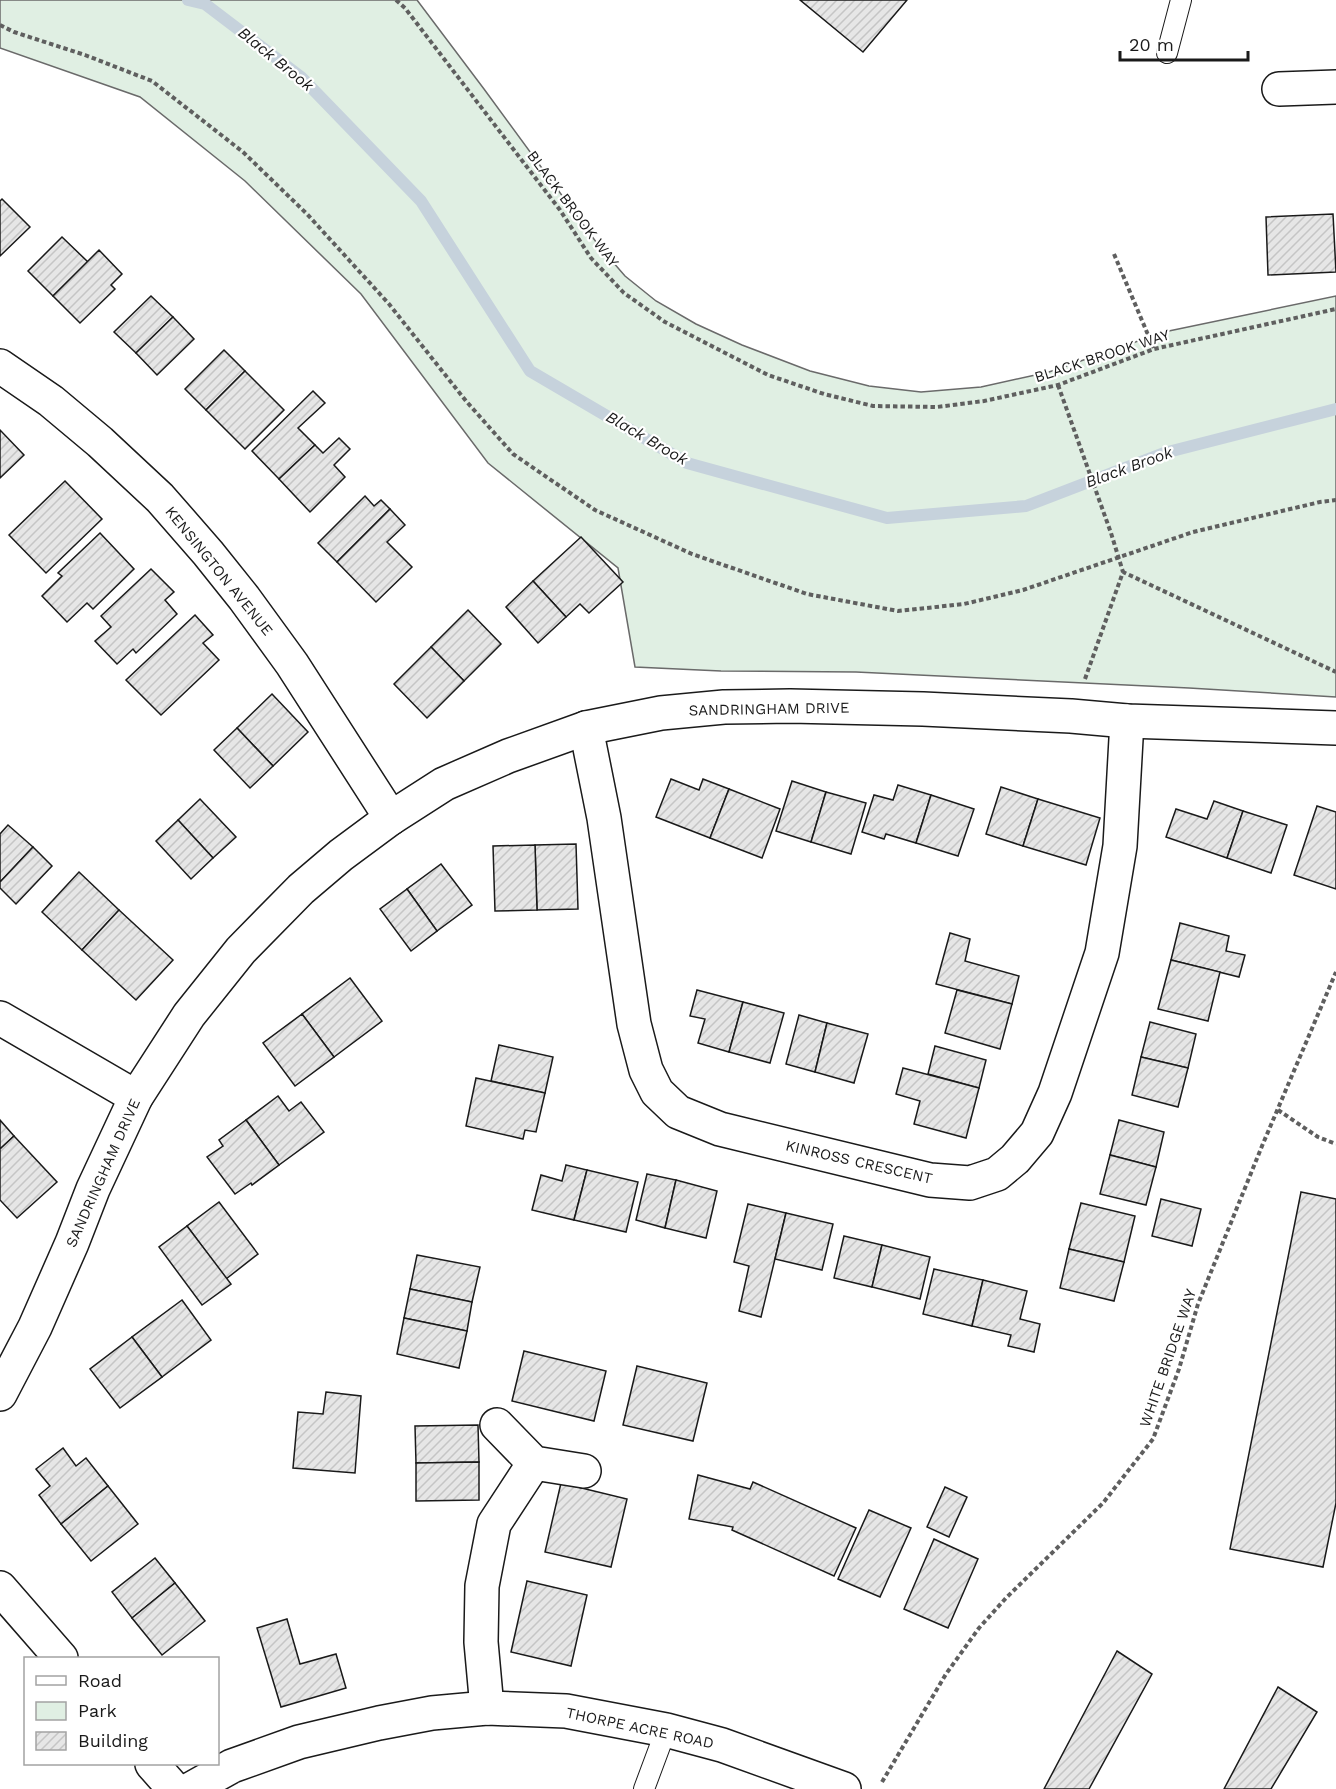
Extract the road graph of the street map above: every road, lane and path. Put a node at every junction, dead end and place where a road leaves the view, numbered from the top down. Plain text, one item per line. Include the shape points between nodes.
1 (396, 0) edge
2 (1181, 0) edge
3 (0, 25) edge
4 (1167, 53) dead end
5 (1336, 87) edge
6 (1278, 89) dead end
7 (1114, 254) dead end
8 (1336, 309) edge
9 (1154, 349) junction
10 (0, 366) edge
11 (1058, 385) junction
12 (1336, 500) edge
13 (1118, 557) junction
14 (1123, 572) junction
15 (1336, 672) edge
16 (1071, 716) junction
17 (1127, 721) junction
18 (586, 728) junction
19 (1336, 728) edge
20 (391, 818) junction
21 (1336, 972) edge
22 (0, 1018) edge
23 (136, 1097) junction
24 (1278, 1110) junction
25 (1336, 1144) edge
26 (0, 1394) edge
27 (497, 1425) dead end
28 (534, 1463) junction
29 (584, 1471) dead end
30 (0, 1588) edge
31 (59, 1657) edge
32 (487, 1708) junction
33 (666, 1730) junction
34 (153, 1765) edge
35 (174, 1789) edge
36 (191, 1789) edge
37 (644, 1789) edge
38 (844, 1789) edge
39 (877, 1789) edge

1 - 11 path, BLACK BROOK WAY via 450,64 591,258 624,293 665,322 768,375 873,406 937,407
2 - 4 lane
3 - 13 path via 152,81 243,152 308,214 389,304 513,454 595,510 692,554 807,594 898,611 964,604 1014,592
5 - 6 street
7 - 9 path
8 - 9 path, BLACK BROOK WAY
9 - 11 path, BLACK BROOK WAY
10 - 20 street, KENSINGTON AVENUE via 100,441 208,553 292,664
11 - 13 path
12 - 13 path via 1193,532
13 - 14 path
14 - 15 path
14 - 16 path
16 - 17 street, SANDRINGHAM DRIVE
16 - 18 street, SANDRINGHAM DRIVE via 757,706 661,713
17 - 18 street, KINROSS CRESCENT via 1120,846 1102,953 1055,1093 1037,1133 1015,1159 997,1174 970,1183 930,1180 720,1129 678,1112 657,1092 646,1070 634,1024 604,818
17 - 19 street, SANDRINGHAM DRIVE
18 - 20 street, SANDRINGHAM DRIVE via 444,784
20 - 23 street, SANDRINGHAM DRIVE via 301,889 241,950 189,1015
21 - 24 path, WHITE BRIDGE WAY
22 - 23 street
23 - 26 street, SANDRINGHAM DRIVE via 35,1327
24 - 25 path via 1318,1137
24 - 39 path, WHITE BRIDGE WAY via 1198,1304 1153,1438 1103,1503 979,1628 946,1674
27 - 28 street
28 - 29 street
28 - 32 street via 494,1524 482,1586 481,1642
30 - 31 street
32 - 33 street, THORPE ACRE ROAD via 566,1711
32 - 36 street, THORPE ACRE ROAD via 432,1713 299,1742 232,1766
33 - 37 lane
33 - 38 street, THORPE ACRE ROAD via 722,1745
34 - 35 street

